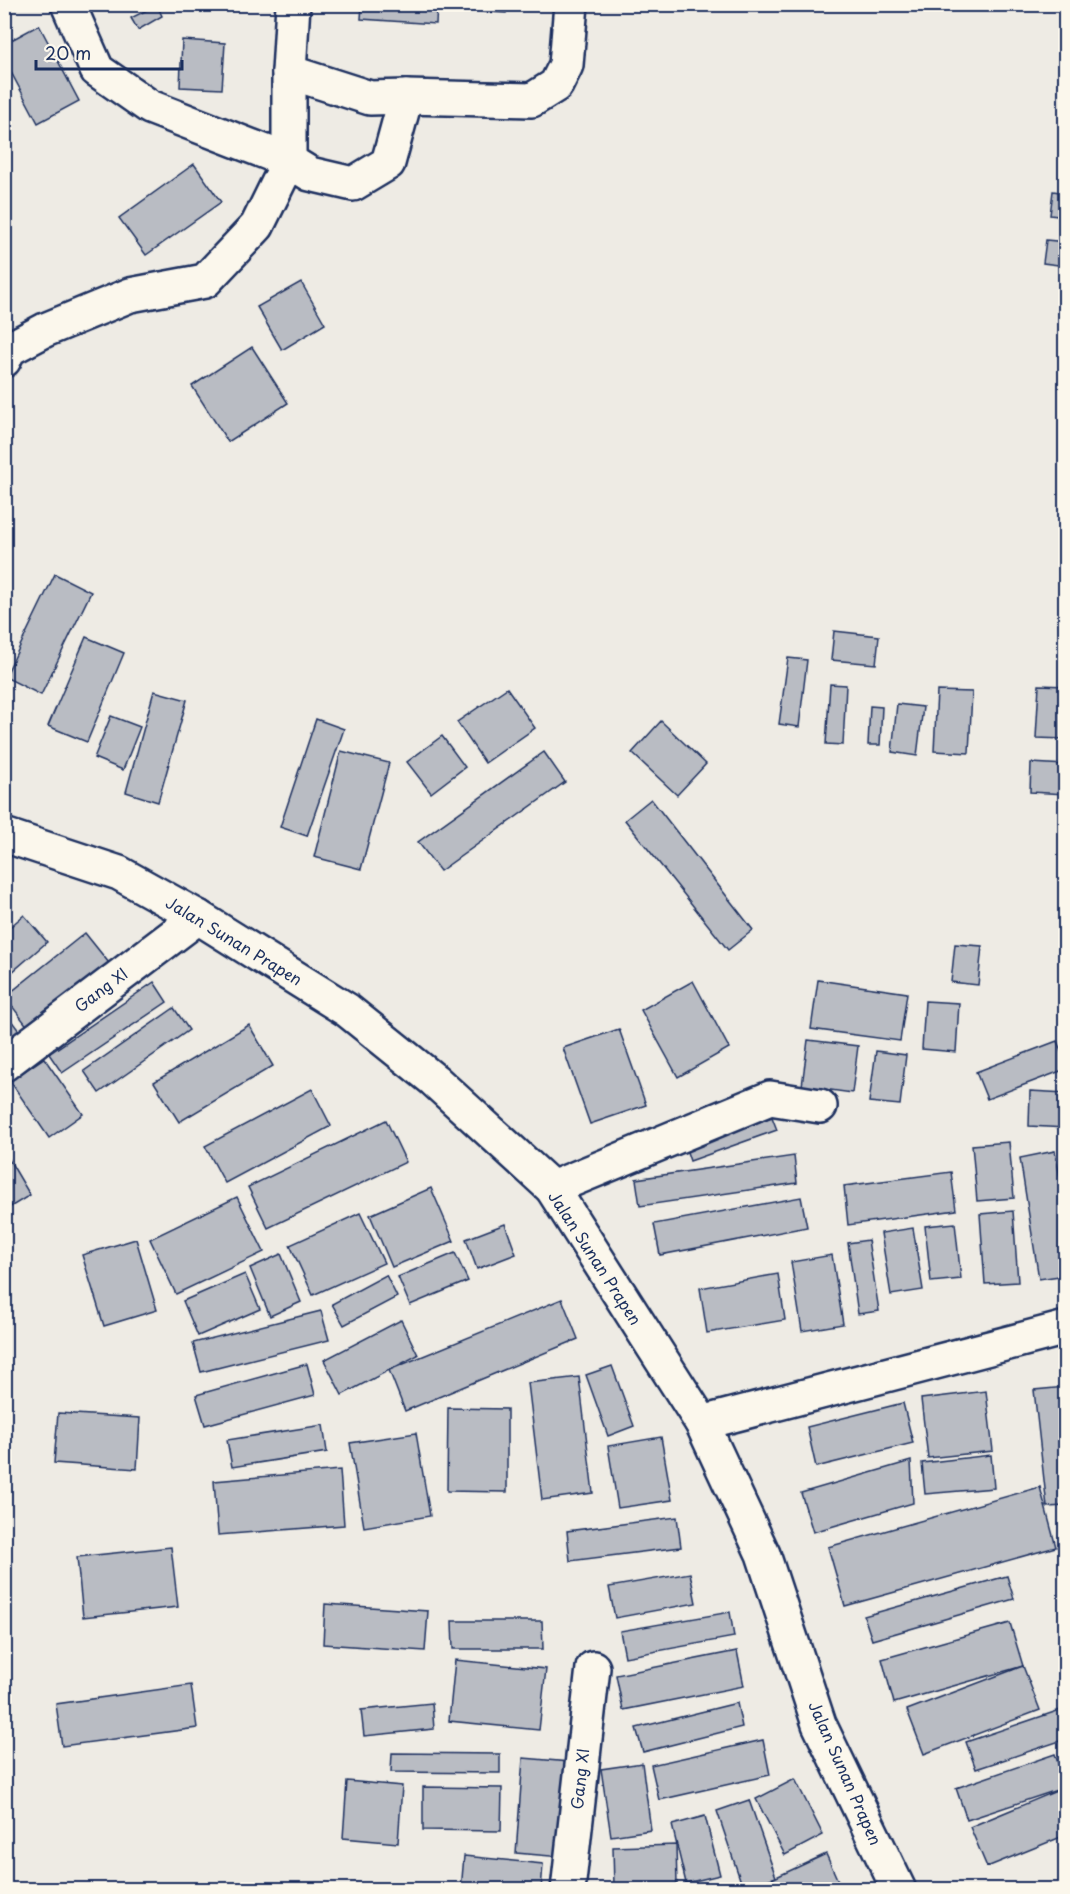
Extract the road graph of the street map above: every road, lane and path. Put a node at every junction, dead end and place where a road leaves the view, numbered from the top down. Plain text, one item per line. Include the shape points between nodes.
1 (68, 4) edge
2 (293, 4) edge
3 (571, 4) edge
4 (289, 72) junction
5 (406, 96) junction
6 (288, 161) junction
7 (4, 360) edge
8 (4, 835) edge
9 (198, 917) junction
10 (4, 1064) edge
11 (820, 1106) dead end
12 (552, 1188) junction
13 (1065, 1328) edge
14 (702, 1423) junction
15 (592, 1668) dead end
16 (568, 1890) edge
17 (899, 1890) edge

1 - 6 street via 97,70 150,107
2 - 4 street
3 - 5 street via 566,65 556,85 532,100
4 - 5 street via 370,98
4 - 6 street
5 - 6 street via 388,163 353,184 310,174
6 - 7 street via 257,226 205,281 130,295 45,330 9,349
8 - 9 street, Jalan Sunan Prapen via 119,873
9 - 10 street, Gang XI
9 - 12 street, Jalan Sunan Prapen via 347,1010 434,1080
11 - 12 street via 770,1098
12 - 14 street, Jalan Sunan Prapen
13 - 14 street
14 - 17 street, Jalan Sunan Prapen via 763,1554 819,1724
15 - 16 street, Gang XI

